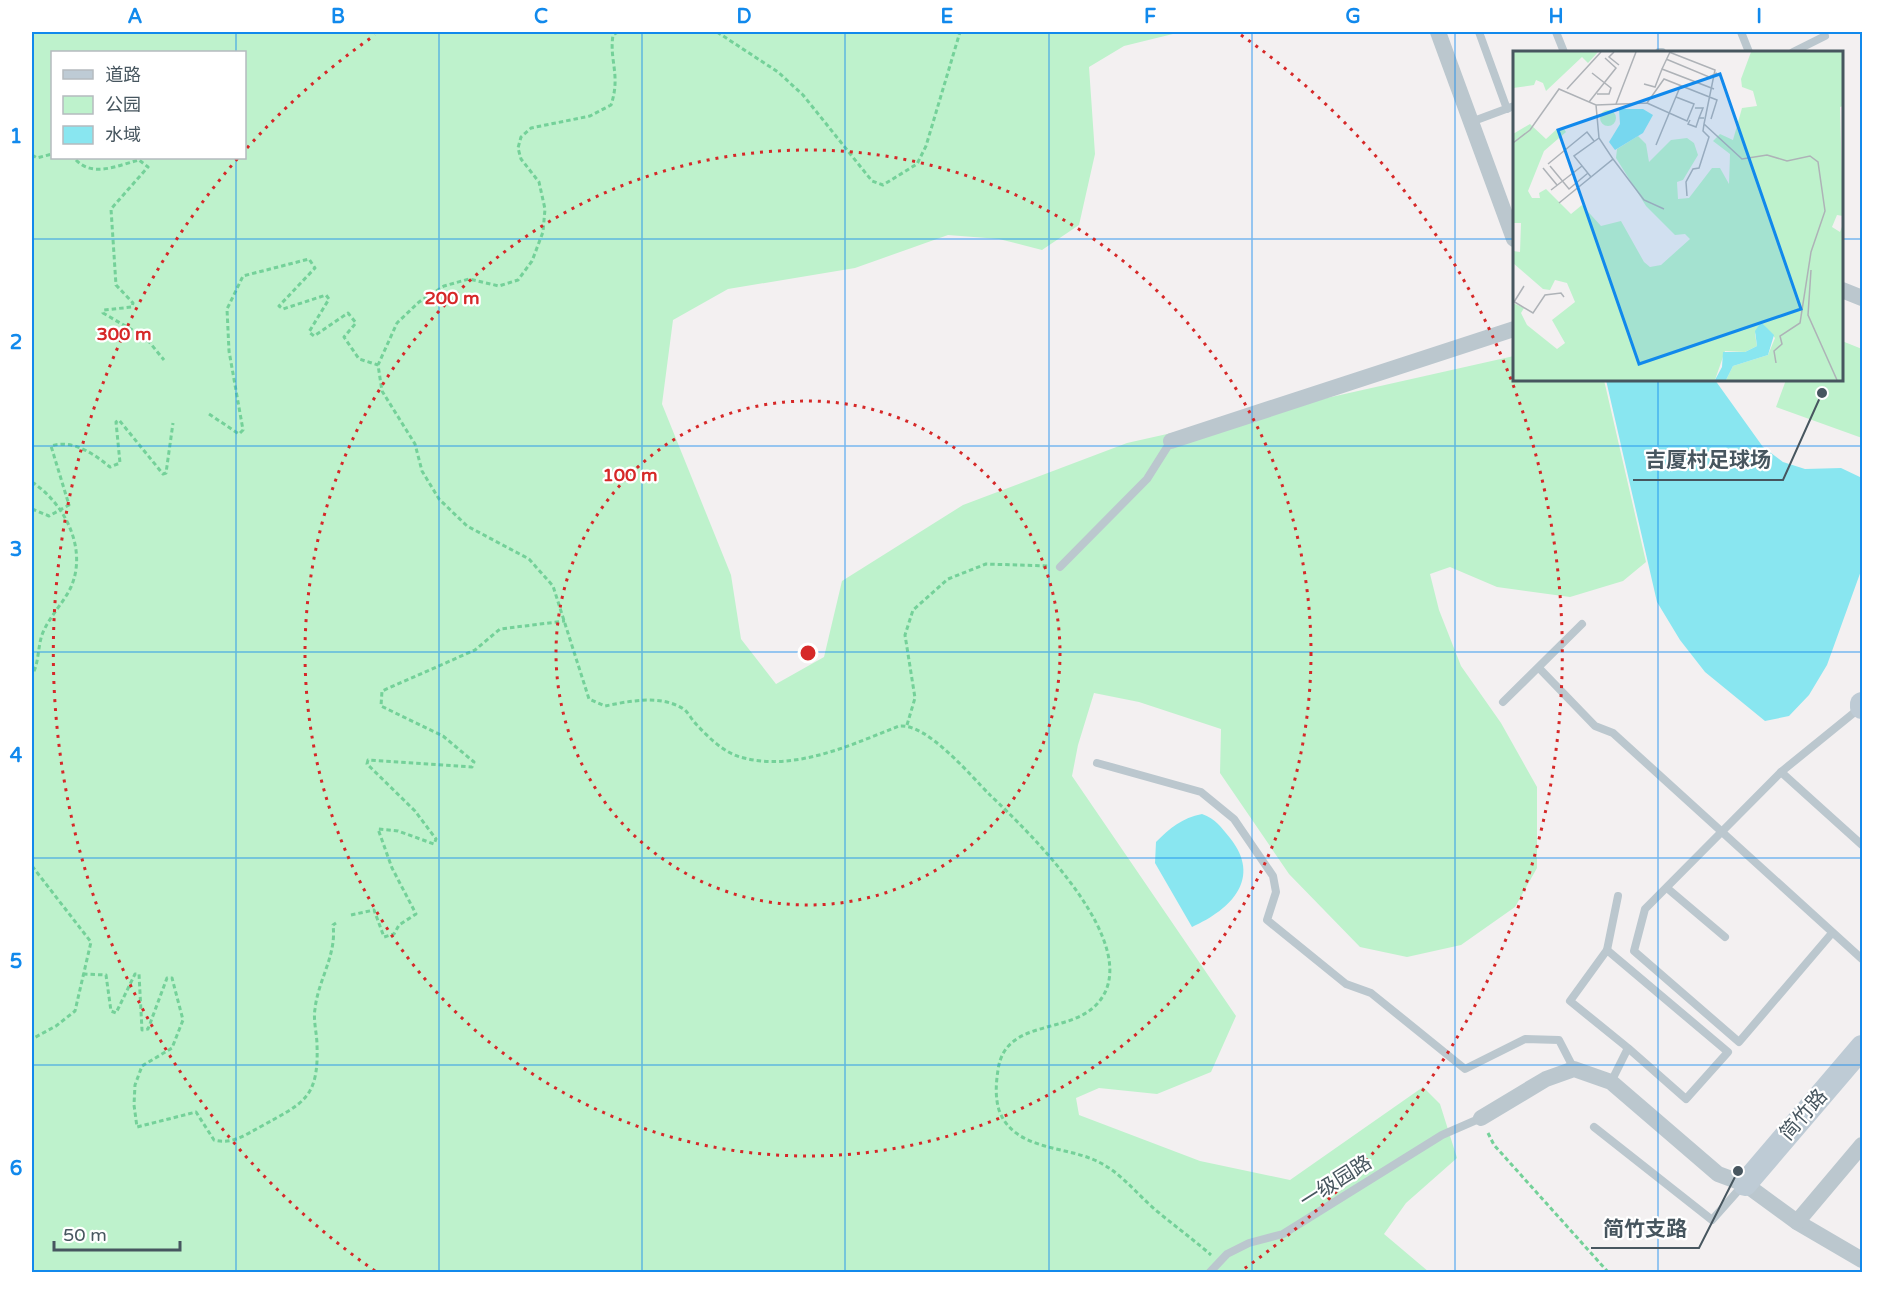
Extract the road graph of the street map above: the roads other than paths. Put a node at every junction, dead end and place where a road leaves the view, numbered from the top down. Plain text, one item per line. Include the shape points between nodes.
1 (1438, 32) edge
2 (1479, 32) edge
3 (1556, 32) edge
4 (1741, 32) edge
5 (1825, 36) dead end
6 (1564, 51) edge
7 (1749, 51) edge
8 (1795, 51) edge
9 (1511, 107) edge
10 (1471, 122) junction
11 (1513, 234) edge
12 (1843, 290) edge
13 (1863, 298) edge
14 (1513, 330) edge
15 (1171, 441) joint
16 (1060, 567) road end
17 (1582, 624) dead end
18 (1539, 668) junction
19 (1503, 702) dead end
20 (1862, 706) edge
21 (1097, 762) dead end
22 (1781, 772) junction
23 (1723, 831) junction
24 (1863, 845) edge
25 (1667, 888) junction
26 (1618, 896) dead end
27 (1832, 933) junction
28 (1725, 937) dead end
29 (1607, 950) junction
30 (1863, 959) edge
31 (1863, 1047) edge
32 (1628, 1048) junction
33 (1574, 1070) junction
34 (1611, 1082) junction
35 (1481, 1118) joint
36 (1594, 1127) dead end
37 (1863, 1145) edge
38 (1745, 1184) junction
39 (1797, 1222) junction
40 (1863, 1260) edge
41 (1210, 1272) edge

1 - 10 street
2 - 9 lane
3 - 6 lane
4 - 7 lane
5 - 8 lane
9 - 10 lane
10 - 11 street
12 - 13 street
14 - 15 street
15 - 16 lane via 1147,480
17 - 18 lane
18 - 19 lane
18 - 23 lane via 1594,726 1613,733
20 - 22 lane
21 - 33 lane via 1201,792 1234,819 1272,876 1276,892 1267,920 1346,984 1371,993 1465,1069 1525,1039 1559,1040
22 - 23 lane
22 - 24 lane
23 - 25 lane
23 - 27 lane
25 - 27 lane via 1645,909 1634,951 1738,1042
25 - 28 lane
26 - 29 lane
27 - 30 lane
29 - 32 lane via 1570,1001
29 - 32 lane via 1728,1052 1686,1099
31 - 38 street, 简竹路
32 - 34 lane
33 - 34 street
33 - 35 street via 1546,1079
34 - 38 street via 1718,1174
35 - 41 lane, 一级园路 via 1442,1135 1283,1234 1227,1254
36 - 38 lane via 1712,1220
37 - 39 street
38 - 39 street
39 - 40 street

